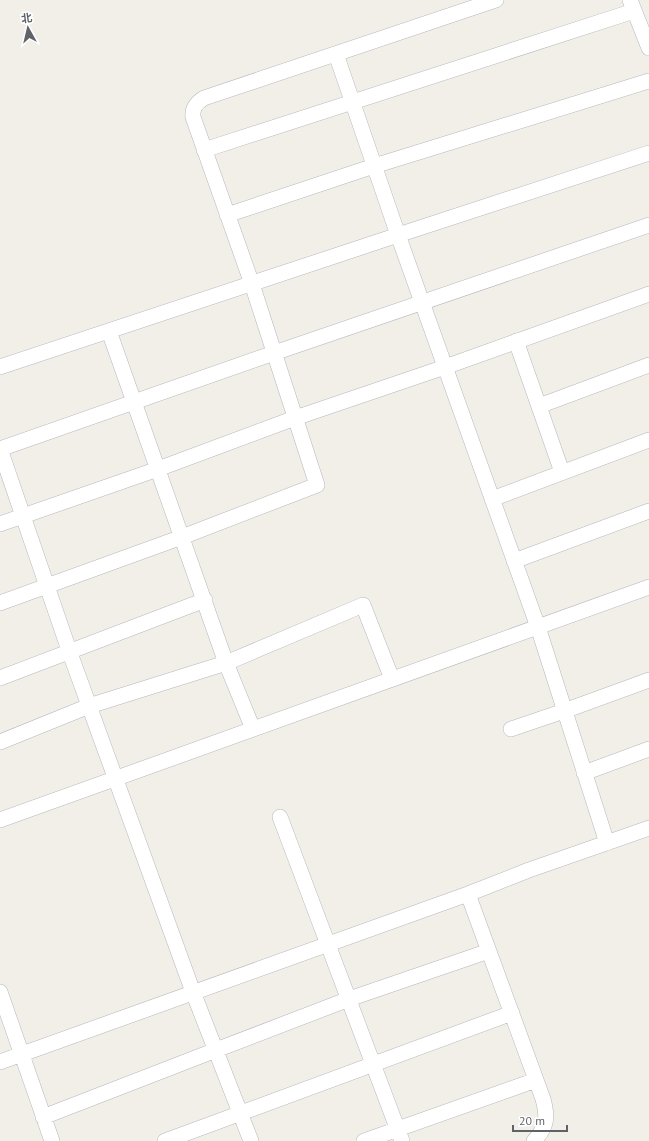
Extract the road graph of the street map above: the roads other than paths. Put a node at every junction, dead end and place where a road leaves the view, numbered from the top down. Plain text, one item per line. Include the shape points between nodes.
1 (496, 0) edge
2 (632, 6) edge
3 (649, 48) edge
4 (336, 54) junction
5 (649, 81) edge
6 (352, 102) junction
7 (204, 150) junction
8 (649, 153) edge
9 (374, 166) junction
10 (227, 215) junction
11 (649, 225) edge
12 (398, 235) junction
13 (252, 284) junction
14 (649, 294) edge
15 (422, 303) junction
16 (109, 331) junction
17 (516, 341) junction
18 (274, 353) junction
19 (649, 365) edge
20 (445, 367) junction
21 (0, 368) edge
22 (134, 402) junction
23 (539, 406) junction
24 (295, 418) junction
25 (649, 440) edge
26 (0, 449) edge
27 (158, 469) junction
28 (562, 472) junction
29 (492, 499) junction
30 (649, 511) edge
31 (23, 516) junction
32 (0, 524) edge
33 (182, 537) junction
34 (514, 561) junction
35 (47, 586) junction
36 (649, 587) edge
37 (204, 600) junction
38 (0, 603) edge
39 (538, 627) junction
40 (70, 652) junction
41 (226, 663) junction
42 (0, 678) edge
43 (392, 679) junction
44 (649, 680) edge
45 (89, 706) junction
46 (564, 711) junction
47 (253, 729) junction
48 (511, 729) dead end
49 (0, 742) edge
50 (649, 749) edge
51 (584, 774) junction
52 (116, 778) junction
53 (280, 817) dead end
54 (0, 820) edge
55 (649, 828) edge
56 (607, 843) junction
57 (468, 894) junction
58 (328, 944) junction
59 (489, 951) junction
60 (193, 992) junction
61 (1, 997) edge
62 (349, 999) junction
63 (512, 1013) junction
64 (216, 1050) junction
65 (21, 1054) junction
66 (0, 1062) edge
67 (373, 1064) junction
68 (536, 1080) junction
69 (240, 1113) junction
70 (43, 1117) junction
71 (400, 1135) edge
72 (52, 1141) edge
73 (165, 1141) edge
74 (251, 1141) edge
75 (364, 1141) edge
76 (534, 1141) edge

1 - 4 street
2 - 3 street
2 - 6 street
4 - 6 street
4 - 7 street via 198,101 192,111
5 - 9 street
6 - 7 street
6 - 9 street
7 - 10 street
8 - 12 street
9 - 10 street
9 - 12 street
10 - 13 street
11 - 15 street
12 - 13 street
12 - 15 street
13 - 16 street
13 - 18 street
14 - 17 street
15 - 18 street
15 - 20 street
16 - 21 street
16 - 22 street
17 - 20 street
17 - 23 street
18 - 22 street
18 - 24 street
19 - 23 street
20 - 24 street
20 - 29 street
22 - 26 street
22 - 27 street
23 - 28 street
24 - 27 street
24 - 33 street via 317,485
25 - 28 street
26 - 31 street
27 - 31 street
27 - 33 street
28 - 29 street
29 - 34 street
30 - 34 street
31 - 32 street
31 - 35 street
33 - 35 street
33 - 37 street
34 - 39 street
35 - 38 street
35 - 40 street
36 - 39 street
37 - 40 street
37 - 41 street
39 - 43 street
39 - 46 street
40 - 42 street
40 - 45 street
41 - 43 street via 363,605
41 - 45 street
41 - 47 street
43 - 47 street
44 - 46 street
45 - 49 street
45 - 52 street
46 - 48 street
46 - 51 street
47 - 52 street
50 - 51 street
51 - 56 street
52 - 54 street
52 - 60 street
53 - 58 street
55 - 56 street
56 - 57 street
57 - 58 street
57 - 59 street
58 - 60 street
58 - 62 street
59 - 62 street
59 - 63 street
60 - 64 street
60 - 65 street
61 - 65 street
62 - 64 street
62 - 67 street
63 - 67 street
63 - 68 street
64 - 69 street
64 - 70 street
65 - 66 street
65 - 70 street
67 - 69 street
67 - 71 street
68 - 71 street
68 - 76 street via 546,1108 546,1120
69 - 73 street
69 - 74 street
70 - 72 street
71 - 75 street

